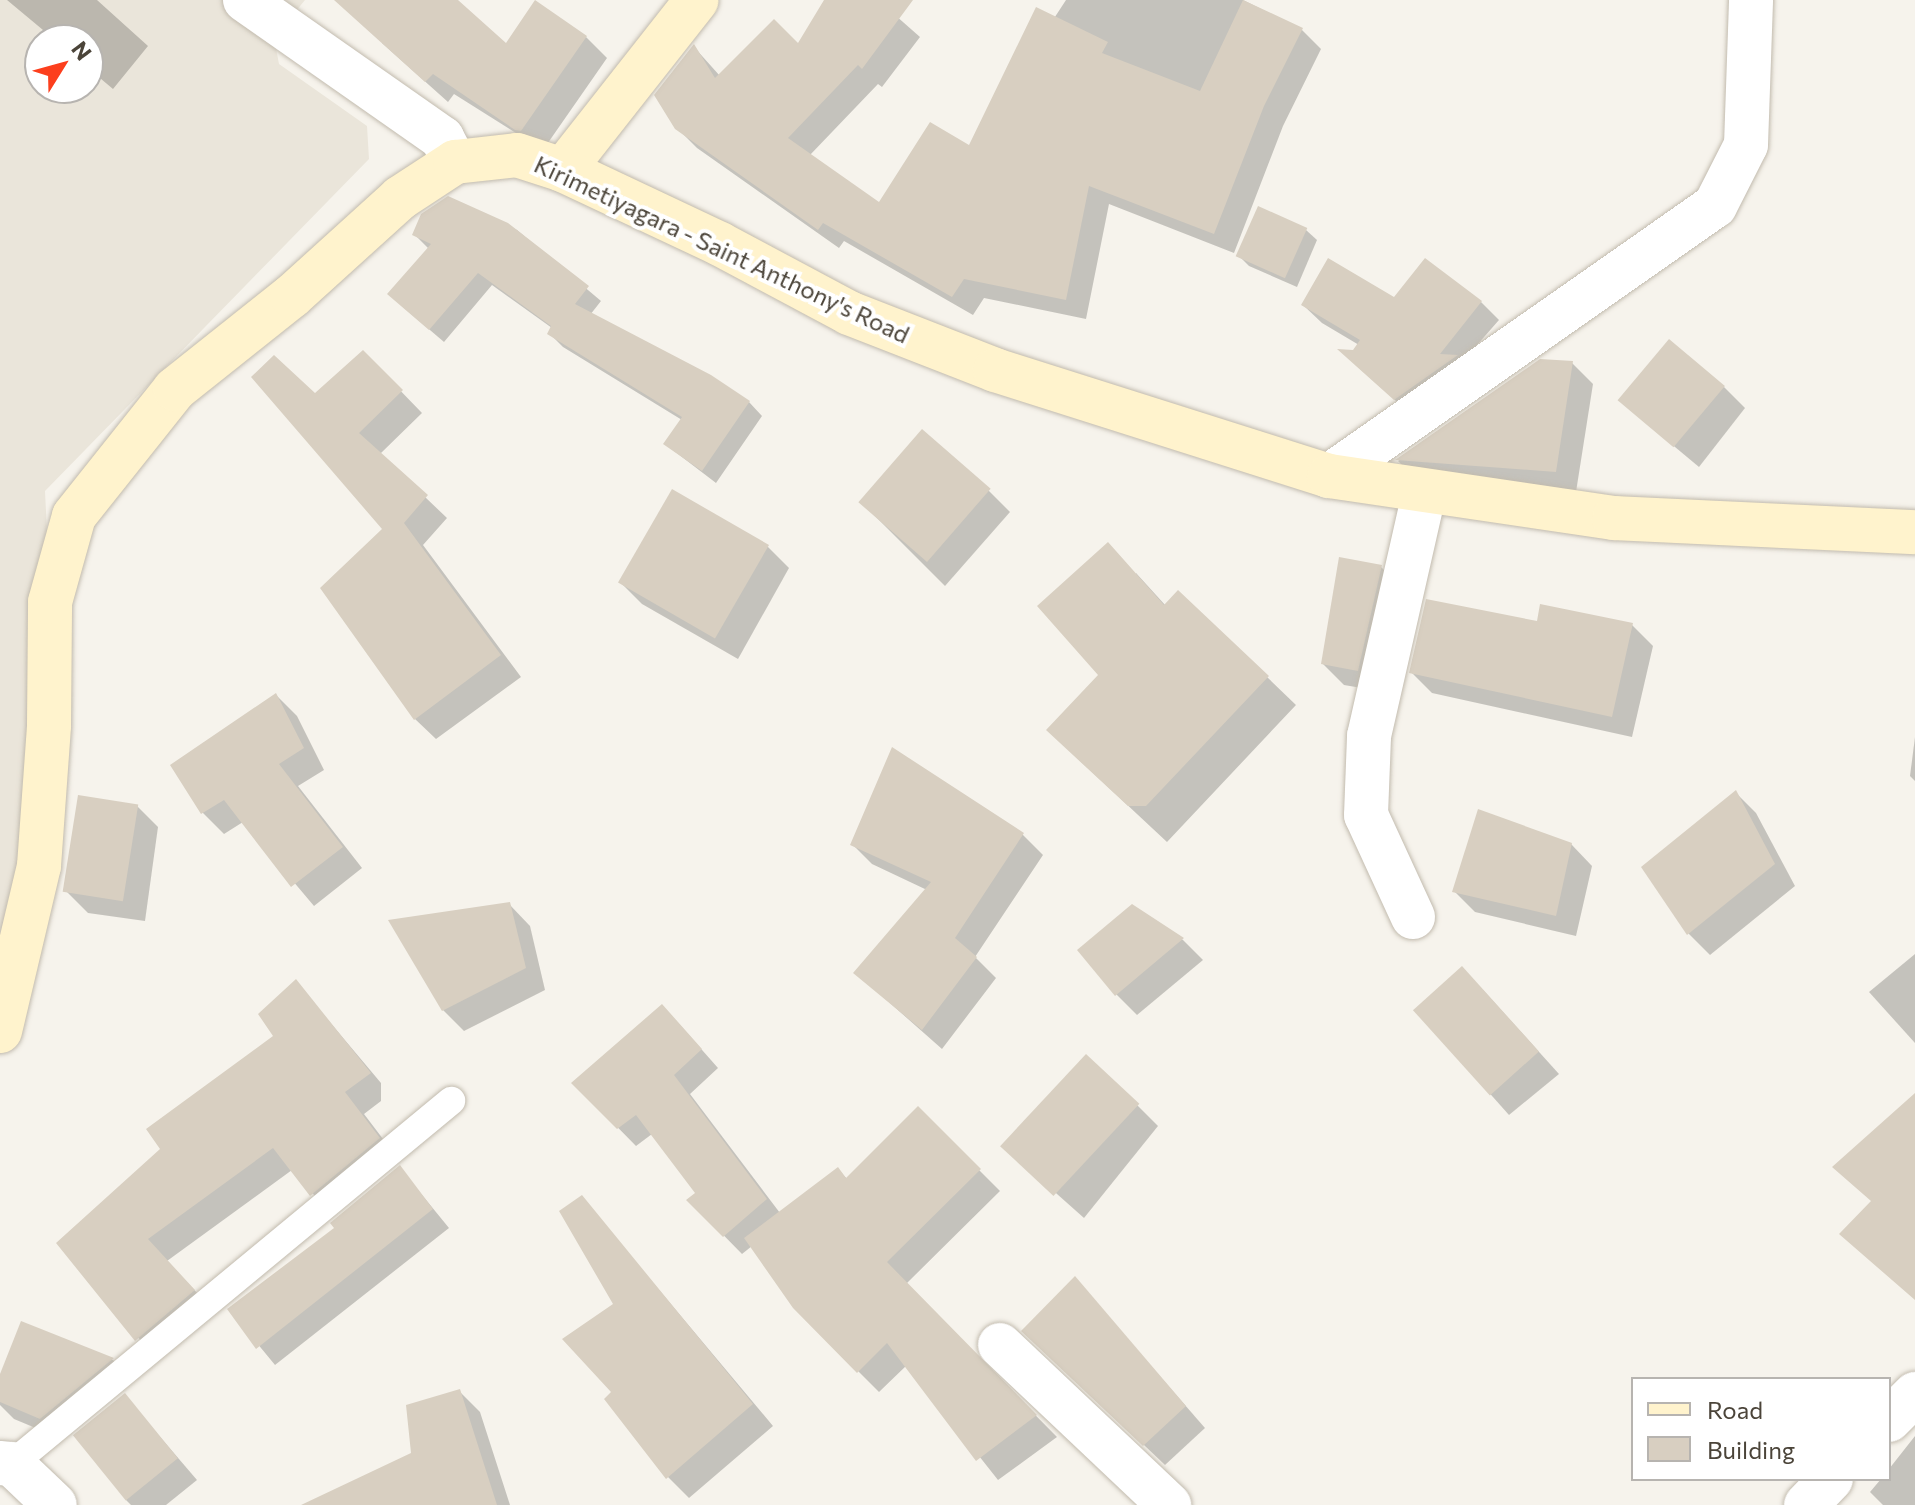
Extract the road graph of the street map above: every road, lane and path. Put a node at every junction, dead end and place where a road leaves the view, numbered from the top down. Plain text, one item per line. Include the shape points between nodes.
1 (245, 0) edge
2 (697, 0) edge
3 (1751, 0) edge
4 (455, 162) junction
5 (563, 170) junction
6 (1329, 476) junction
7 (1424, 494) junction
8 (1915, 532) edge
9 (1413, 917) dead end
10 (0, 1031) edge
11 (451, 1101) dead end
12 (1000, 1345) dead end
13 (1915, 1394) edge
14 (1891, 1418) edge
15 (6, 1464) edge
16 (1829, 1481) edge
17 (55, 1505) edge
18 (1169, 1505) edge
19 (1806, 1505) edge

1 - 4 street via 442,138
2 - 5 street
3 - 6 street via 1746,145 1715,206
4 - 5 street, Kirimetiyagara - Saint Anthony's Road via 517,155
4 - 10 street, Kirimetiyagara - Saint Anthony's Road via 400,198 292,296 175,389 74,516 50,602 49,725 39,866
5 - 6 street, Kirimetiyagara - Saint Anthony's Road via 720,244 849,313 995,370
6 - 7 street, Kirimetiyagara - Saint Anthony's Road
7 - 8 street, Kirimetiyagara - Saint Anthony's Road via 1614,518
7 - 9 street via 1369,736 1366,815
11 - 15 lane
12 - 18 street
13 - 14 street
15 - 17 street
16 - 19 street

